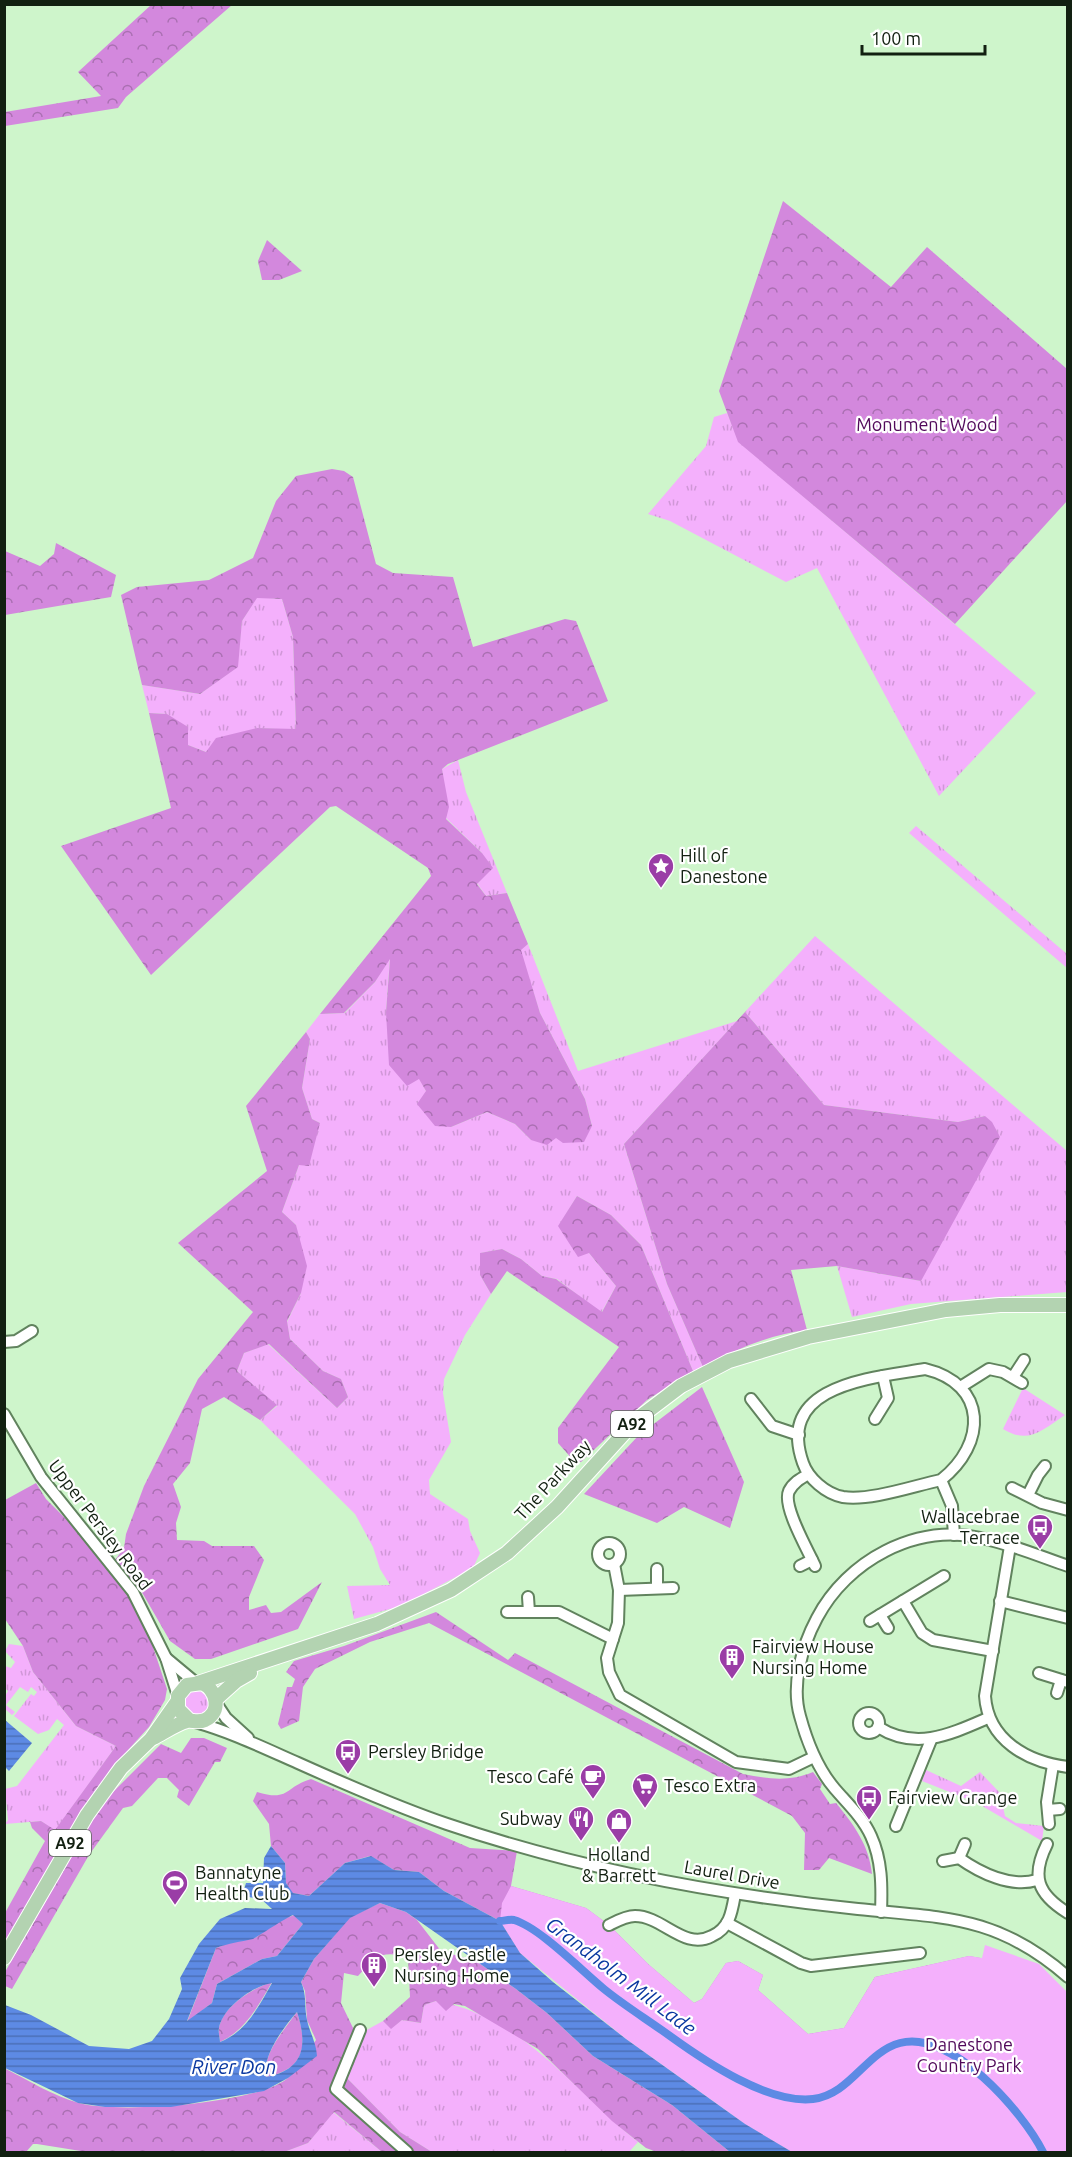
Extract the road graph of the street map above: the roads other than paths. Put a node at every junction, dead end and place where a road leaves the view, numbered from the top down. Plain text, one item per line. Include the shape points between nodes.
1 (1068, 1305) edge
2 (32, 1331) dead end
3 (4, 1342) edge
4 (1024, 1360) dead end
5 (884, 1376) junction
6 (962, 1386) junction
7 (751, 1400) dead end
8 (4, 1414) edge
9 (875, 1419) dead end
10 (799, 1434) junction
11 (1045, 1466) dead end
12 (807, 1475) junction
13 (941, 1480) junction
14 (1012, 1488) dead end
15 (1028, 1495) junction
16 (1068, 1510) edge
17 (954, 1535) junction
18 (1010, 1546) junction
19 (614, 1564) dead end
20 (800, 1566) dead end
21 (1068, 1566) edge
22 (657, 1569) dead end
23 (944, 1576) dead end
24 (657, 1588) junction
25 (673, 1588) dead end
26 (619, 1590) junction
27 (528, 1597) dead end
28 (903, 1601) junction
29 (1000, 1601) junction
30 (507, 1612) dead end
31 (529, 1612) junction
32 (880, 1615) junction
33 (1068, 1618) edge
34 (870, 1621) dead end
35 (888, 1628) dead end
36 (613, 1639) junction
37 (993, 1651) junction
38 (166, 1658) junction
39 (276, 1659) junction
40 (1039, 1673) dead end
41 (1064, 1681) edge
42 (197, 1683) junction
43 (1057, 1693) dead end
44 (177, 1699) junction
45 (216, 1701) junction
46 (988, 1718) junction
47 (192, 1721) junction
48 (878, 1727) dead end
49 (151, 1739) junction
50 (931, 1740) junction
51 (254, 1742) junction
52 (814, 1757) junction
53 (1053, 1765) junction
54 (1068, 1767) edge
55 (1060, 1809) dead end
56 (1048, 1810) junction
57 (1050, 1824) dead end
58 (896, 1826) dead end
59 (965, 1844) dead end
60 (1047, 1844) dead end
61 (959, 1858) junction
62 (943, 1861) dead end
63 (1037, 1880) junction
64 (735, 1894) junction
65 (881, 1912) junction
66 (1068, 1913) edge
67 (727, 1923) junction
68 (609, 1925) dead end
69 (920, 1953) dead end
70 (4, 1958) edge
71 (1068, 1977) edge
72 (360, 2030) dead end
73 (407, 2152) edge

1 - 39 main road, The Parkway / A92 via 946,1310 800,1339 729,1361 681,1386 636,1420 557,1508 507,1552 451,1590 377,1624
2 - 3 street via 16,1341
4 - 6 street via 1018,1380 989,1369
5 - 6 street via 925,1370
5 - 9 street via 888,1398
5 - 10 street via 827,1391 813,1402
6 - 13 street via 973,1416 973,1436 963,1460
7 - 10 street via 772,1426
8 - 38 street, Upper Persley Road via 41,1477 133,1592
10 - 12 street
11 - 15 street
12 - 13 street via 833,1494 859,1497
12 - 20 street via 788,1491 787,1504 814,1563
13 - 17 street via 952,1506
14 - 15 street
15 - 16 street
17 - 18 street
17 - 52 street via 904,1543 876,1556 848,1575 825,1603 805,1645 798,1679 799,1713
18 - 21 street
18 - 29 street
19 - 26 street
22 - 24 street
23 - 28 street
24 - 25 street
24 - 26 street
26 - 36 street via 618,1623
27 - 31 street
28 - 32 street
28 - 37 street via 922,1633 933,1640
29 - 33 street
29 - 37 street
30 - 31 street
31 - 36 street via 558,1612
32 - 34 street
32 - 35 street
36 - 52 street via 607,1658 609,1672 615,1689 631,1704 735,1762 789,1768
37 - 46 street via 985,1696
38 - 42 street, Upper Persley Road
38 - 44 street, Upper Persley Road
39 - 42 main road, A92
39 - 45 main road, A92 via 236,1681
40 - 41 street
41 - 43 street
42 - 44 main road, A92 via 187,1685
42 - 45 main road via 210,1688
44 - 47 main road via 182,1716
44 - 49 main road, A92
45 - 47 main road, A92 via 209,1717
45 - 51 street, Laurel Drive via 226,1718
46 - 50 street
46 - 53 street via 999,1734 1029,1758
47 - 49 main road, A92
47 - 51 street, Laurel Drive
48 - 50 street via 889,1734
49 - 70 main road, A92 via 121,1768 87,1815
50 - 58 street
51 - 64 street, Laurel Drive via 445,1824 619,1871
52 - 65 street via 871,1835 882,1882
53 - 54 street
53 - 56 street
55 - 56 street
56 - 57 street
59 - 61 street
60 - 63 street
61 - 62 street
61 - 63 street via 974,1869 1001,1879
63 - 66 street via 1047,1897
64 - 65 street, Laurel Drive
64 - 67 street
65 - 71 street, Laurel Drive via 958,1919 997,1931 1045,1957
67 - 68 street via 720,1933 694,1940 648,1918 634,1916
67 - 69 street via 811,1966
72 - 73 street via 336,2089

